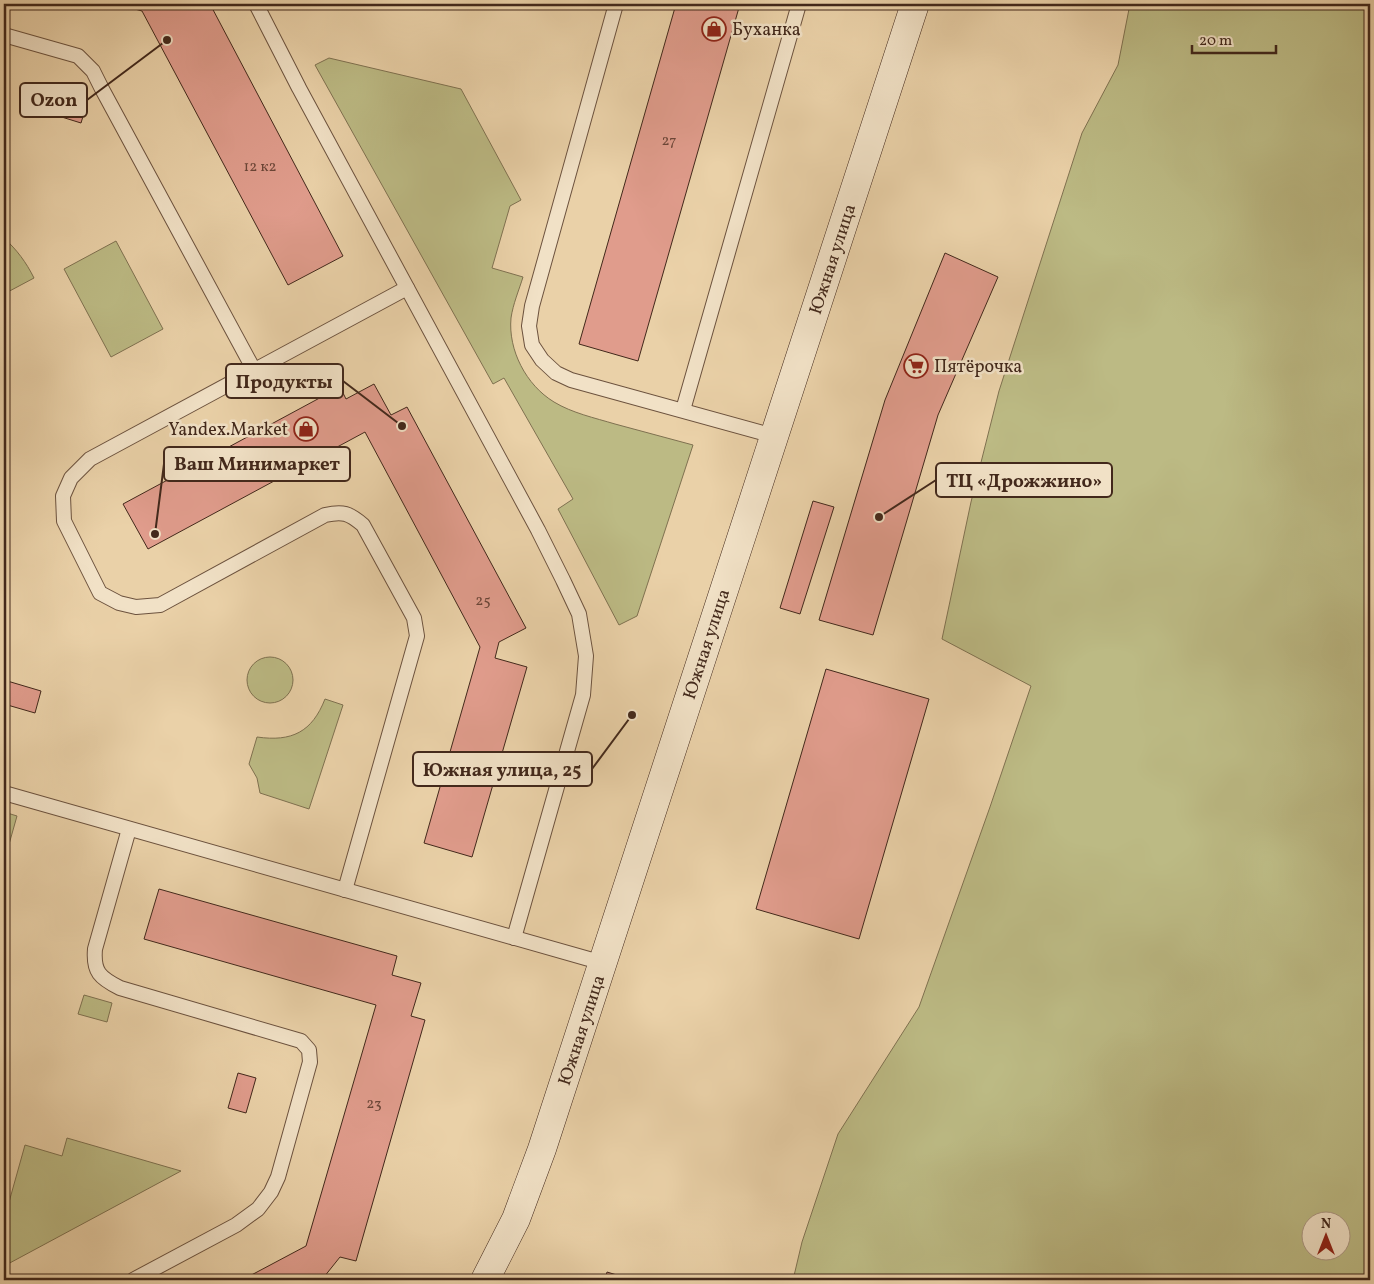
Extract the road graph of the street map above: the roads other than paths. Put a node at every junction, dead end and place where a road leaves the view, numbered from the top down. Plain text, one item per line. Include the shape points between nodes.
1 (256, 4) edge
2 (616, 4) edge
3 (799, 4) edge
4 (915, 4) edge
5 (4, 35) edge
6 (407, 288) junction
7 (254, 370) junction
8 (683, 410) junction
9 (774, 436) junction
10 (4, 793) edge
11 (129, 829) junction
12 (345, 890) junction
13 (514, 938) junction
14 (602, 964) junction
15 (133, 1280) edge
16 (485, 1280) edge

1 - 6 lane
2 - 8 lane via 532,306 529,326 532,345 542,360 571,380
3 - 8 lane
4 - 9 street, Южная улица
5 - 7 lane via 78,56 93,71
6 - 7 lane
6 - 13 lane via 564,580 579,614 584,640 583,696
7 - 12 lane via 90,459 71,478 64,496 64,522 100,593 136,607 160,605 325,515 339,512 352,516 363,525 414,618 417,636
8 - 9 lane
9 - 14 street, Южная улица
10 - 11 lane
11 - 12 lane
11 - 15 lane via 95,949 94,959 105,981 301,1041 309,1050 310,1062 278,1177 258,1209
12 - 13 lane
13 - 14 lane
14 - 16 street, Южная улица via 542,1149 516,1219

